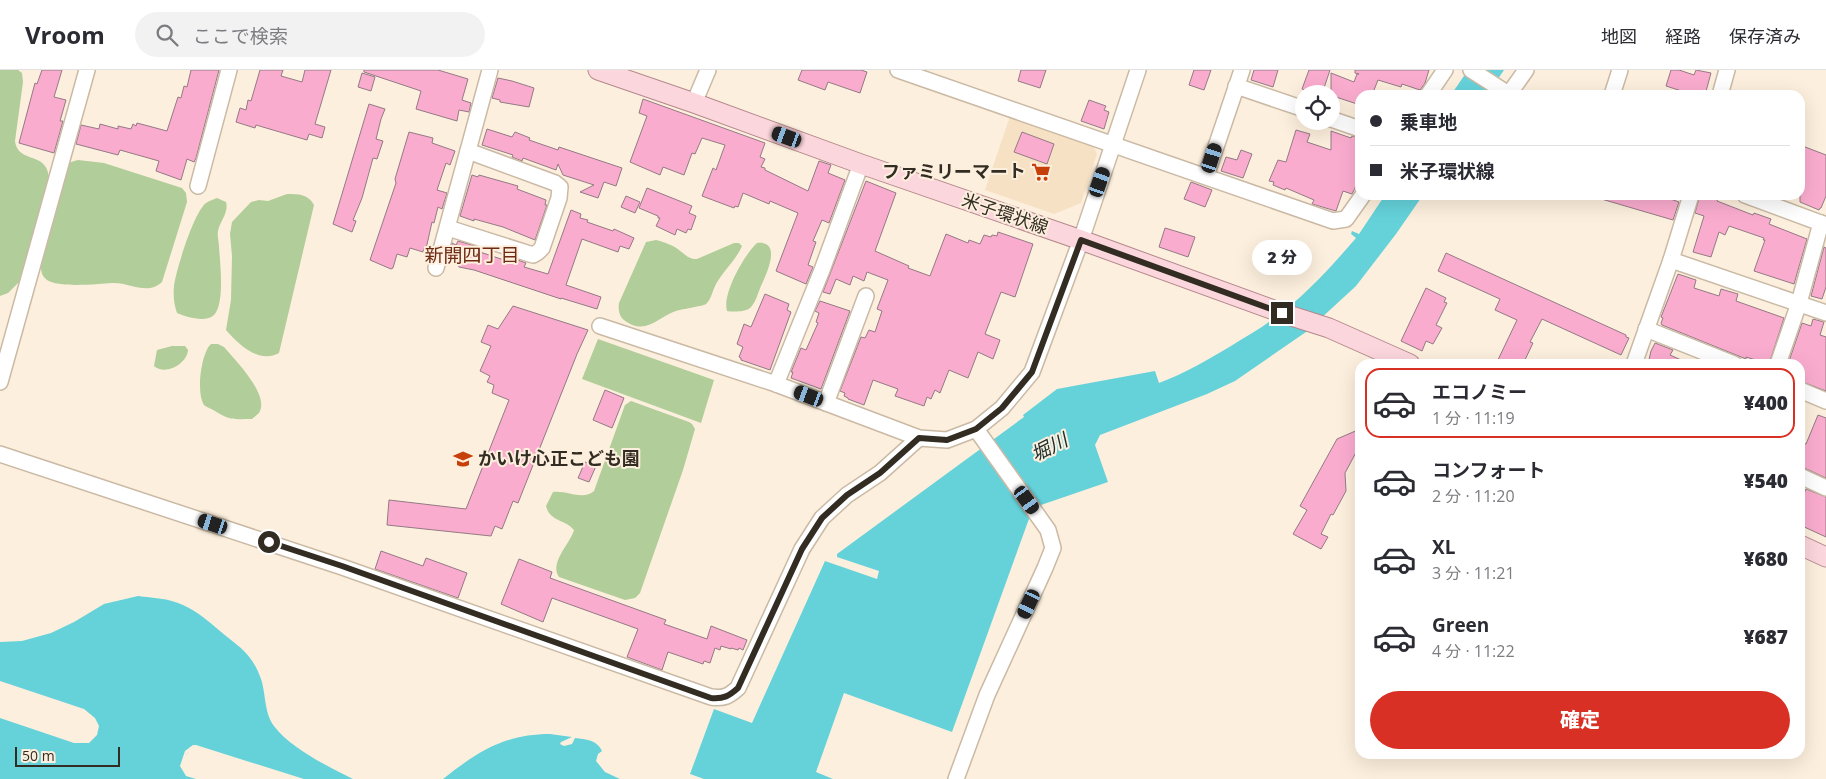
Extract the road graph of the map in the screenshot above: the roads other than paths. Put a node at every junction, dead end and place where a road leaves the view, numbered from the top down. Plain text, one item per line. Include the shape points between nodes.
1 (87, 70) edge
2 (229, 70) edge
3 (490, 70) edge
4 (598, 70) edge
5 (708, 70) edge
6 (898, 70) edge
7 (1138, 70) edge
8 (1242, 70) edge
9 (1445, 70) edge
10 (1471, 70) edge
11 (1526, 70) edge
12 (1620, 70) edge
13 (1726, 70) edge
14 (1236, 86) junction
15 (1431, 90) edge
16 (1502, 90) edge
17 (1513, 90) edge
18 (1614, 90) edge
19 (1721, 90) edge
20 (694, 103) junction
21 (1295, 106) edge
22 (1340, 122) edge
23 (1355, 127) edge
24 (1113, 145) junction
25 (468, 151) junction
26 (861, 164) junction
27 (1206, 176) junction
28 (198, 186) dead end
29 (1359, 200) edge
30 (1689, 200) edge
31 (1759, 200) edge
32 (1824, 224) edge
33 (448, 228) junction
34 (1081, 240) junction
35 (1671, 260) junction
36 (436, 268) dead end
37 (866, 296) dead end
38 (1799, 303) junction
39 (1826, 313) edge
40 (600, 326) dead end
41 (1646, 329) junction
42 (1399, 359) edge
43 (1636, 359) edge
44 (1721, 359) edge
45 (1780, 359) edge
46 (0, 382) edge
47 (776, 384) junction
48 (1805, 392) edge
49 (1826, 401) edge
50 (826, 403) junction
51 (980, 435) junction
52 (919, 438) junction
53 (0, 454) edge
54 (1805, 478) edge
55 (1826, 488) edge
56 (1805, 548) edge
57 (1826, 557) edge
58 (956, 779) edge

1 - 46 street
2 - 28 street
3 - 25 street
4 - 20 main road, 米子環状線
5 - 20 street
6 - 24 street
7 - 24 street
8 - 14 street
9 - 15 street
10 - 16 street
11 - 17 street
12 - 18 street
13 - 19 street
14 - 21 street
14 - 27 street
20 - 26 main road, 米子環状線
22 - 23 street
24 - 27 street
24 - 34 street
25 - 33 street
25 - 33 street via 555,183 560,187 559,198 542,248 533,254
26 - 34 main road, 米子環状線
26 - 47 street
27 - 29 street via 1333,221 1346,219
30 - 35 street
31 - 32 street
32 - 38 street
33 - 36 street
34 - 42 main road, 米子環状線 via 1329,328
34 - 51 street via 1032,372
35 - 38 street
35 - 41 street
37 - 50 street
38 - 39 street
38 - 45 street
40 - 47 street
41 - 43 street
41 - 44 street
47 - 50 street
48 - 49 street
50 - 52 street
51 - 52 street via 947,440
51 - 58 street via 1048,530 1053,548 987,695
52 - 53 street via 822,518 802,549 738,688 721,698 711,698 342,566
54 - 55 street
56 - 57 main road

